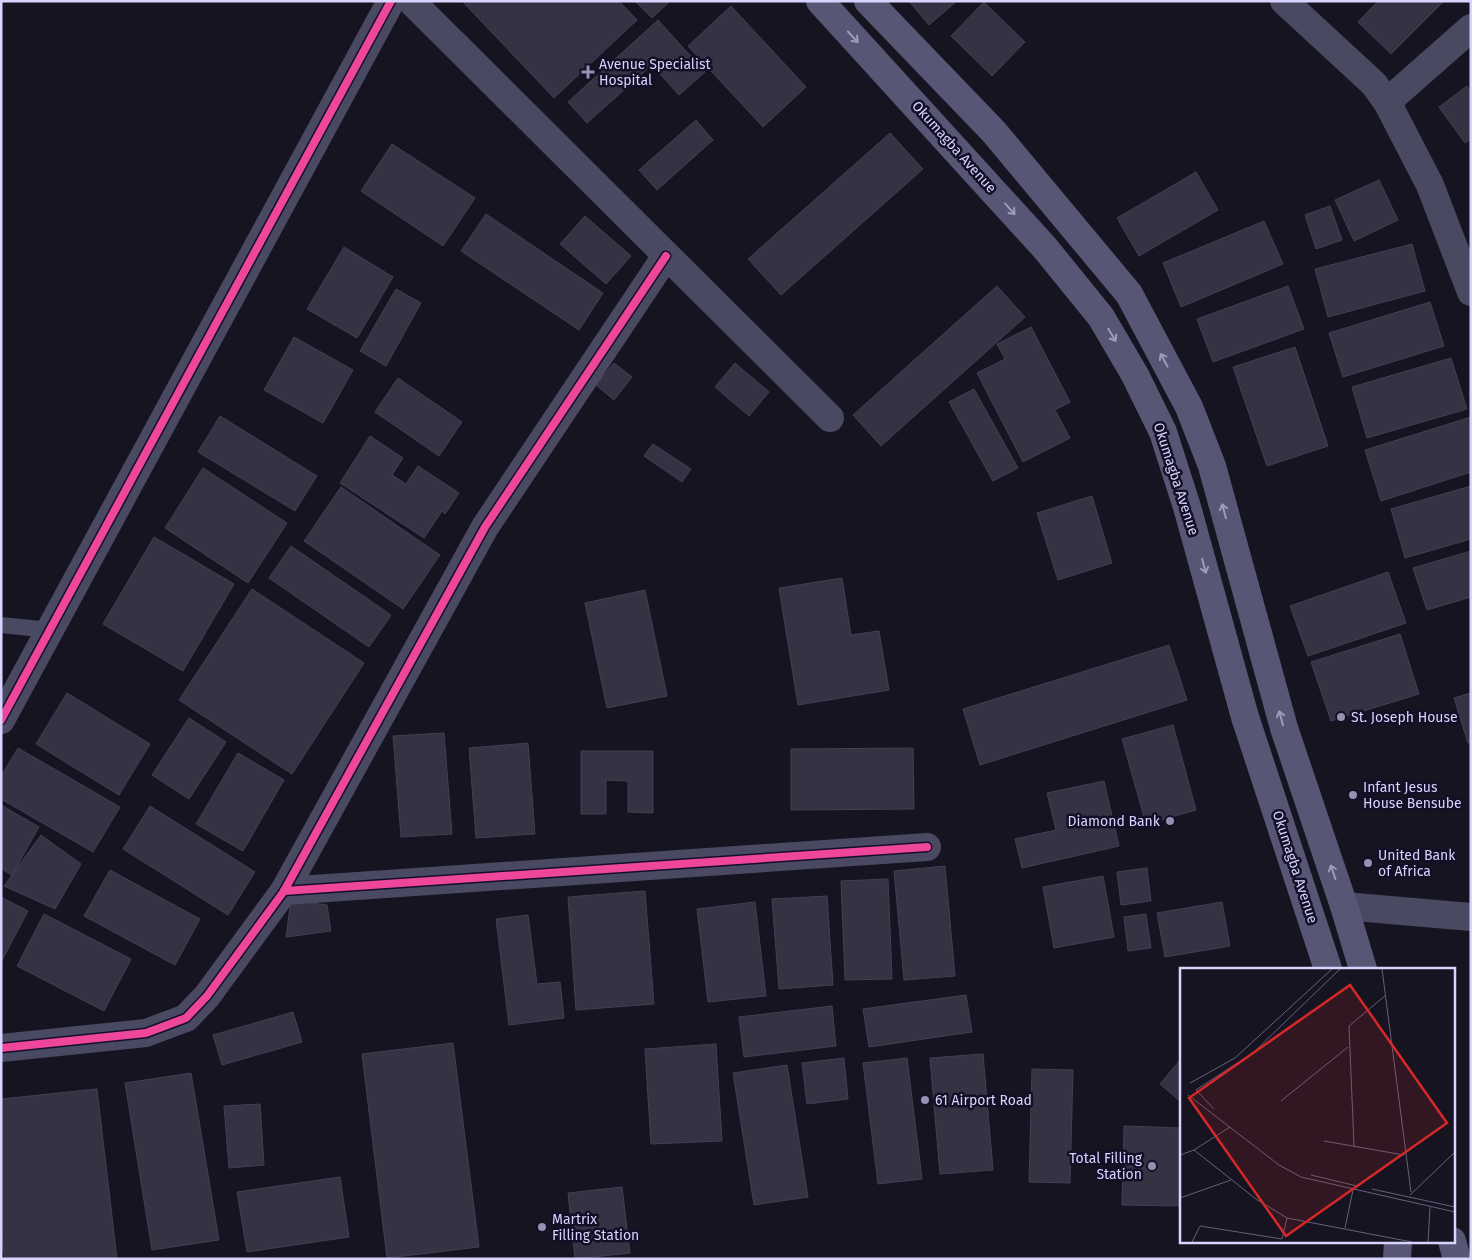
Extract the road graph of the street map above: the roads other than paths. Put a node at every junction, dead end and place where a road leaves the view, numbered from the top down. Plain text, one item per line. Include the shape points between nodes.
1 (391, 1) edge
2 (411, 1) edge
3 (820, 1) edge
4 (868, 1) edge
5 (1284, 1) edge
6 (1471, 28) edge
7 (1387, 102) junction
8 (666, 256) junction
9 (1471, 292) edge
10 (830, 418) dead end
11 (1, 625) edge
12 (50, 630) junction
13 (1, 720) edge
14 (927, 847) dead end
15 (284, 891) junction
16 (1344, 906) junction
17 (1471, 916) edge
18 (1328, 968) edge
19 (1363, 968) edge
20 (1, 1048) edge
21 (1398, 1242) edge
22 (1452, 1242) edge
23 (1397, 1259) edge
24 (1457, 1259) edge

1 - 12 street
2 - 8 street
3 -> 18 main road, Okumagba Avenue via 1045,248 1101,317 1135,375 1163,432 1245,716
16 -> 4 main road via 1284,728 1212,466 1189,407 1129,294 994,132
5 - 7 street via 1374,84
6 - 7 street
7 - 9 street via 1430,185
8 - 10 street
8 - 15 street via 485,527
11 - 12 lane
12 - 13 street
14 - 15 street
15 - 20 street via 207,996 186,1018 146,1034
16 - 17 street
16 - 19 main road
21 - 23 main road
22 - 24 main road

